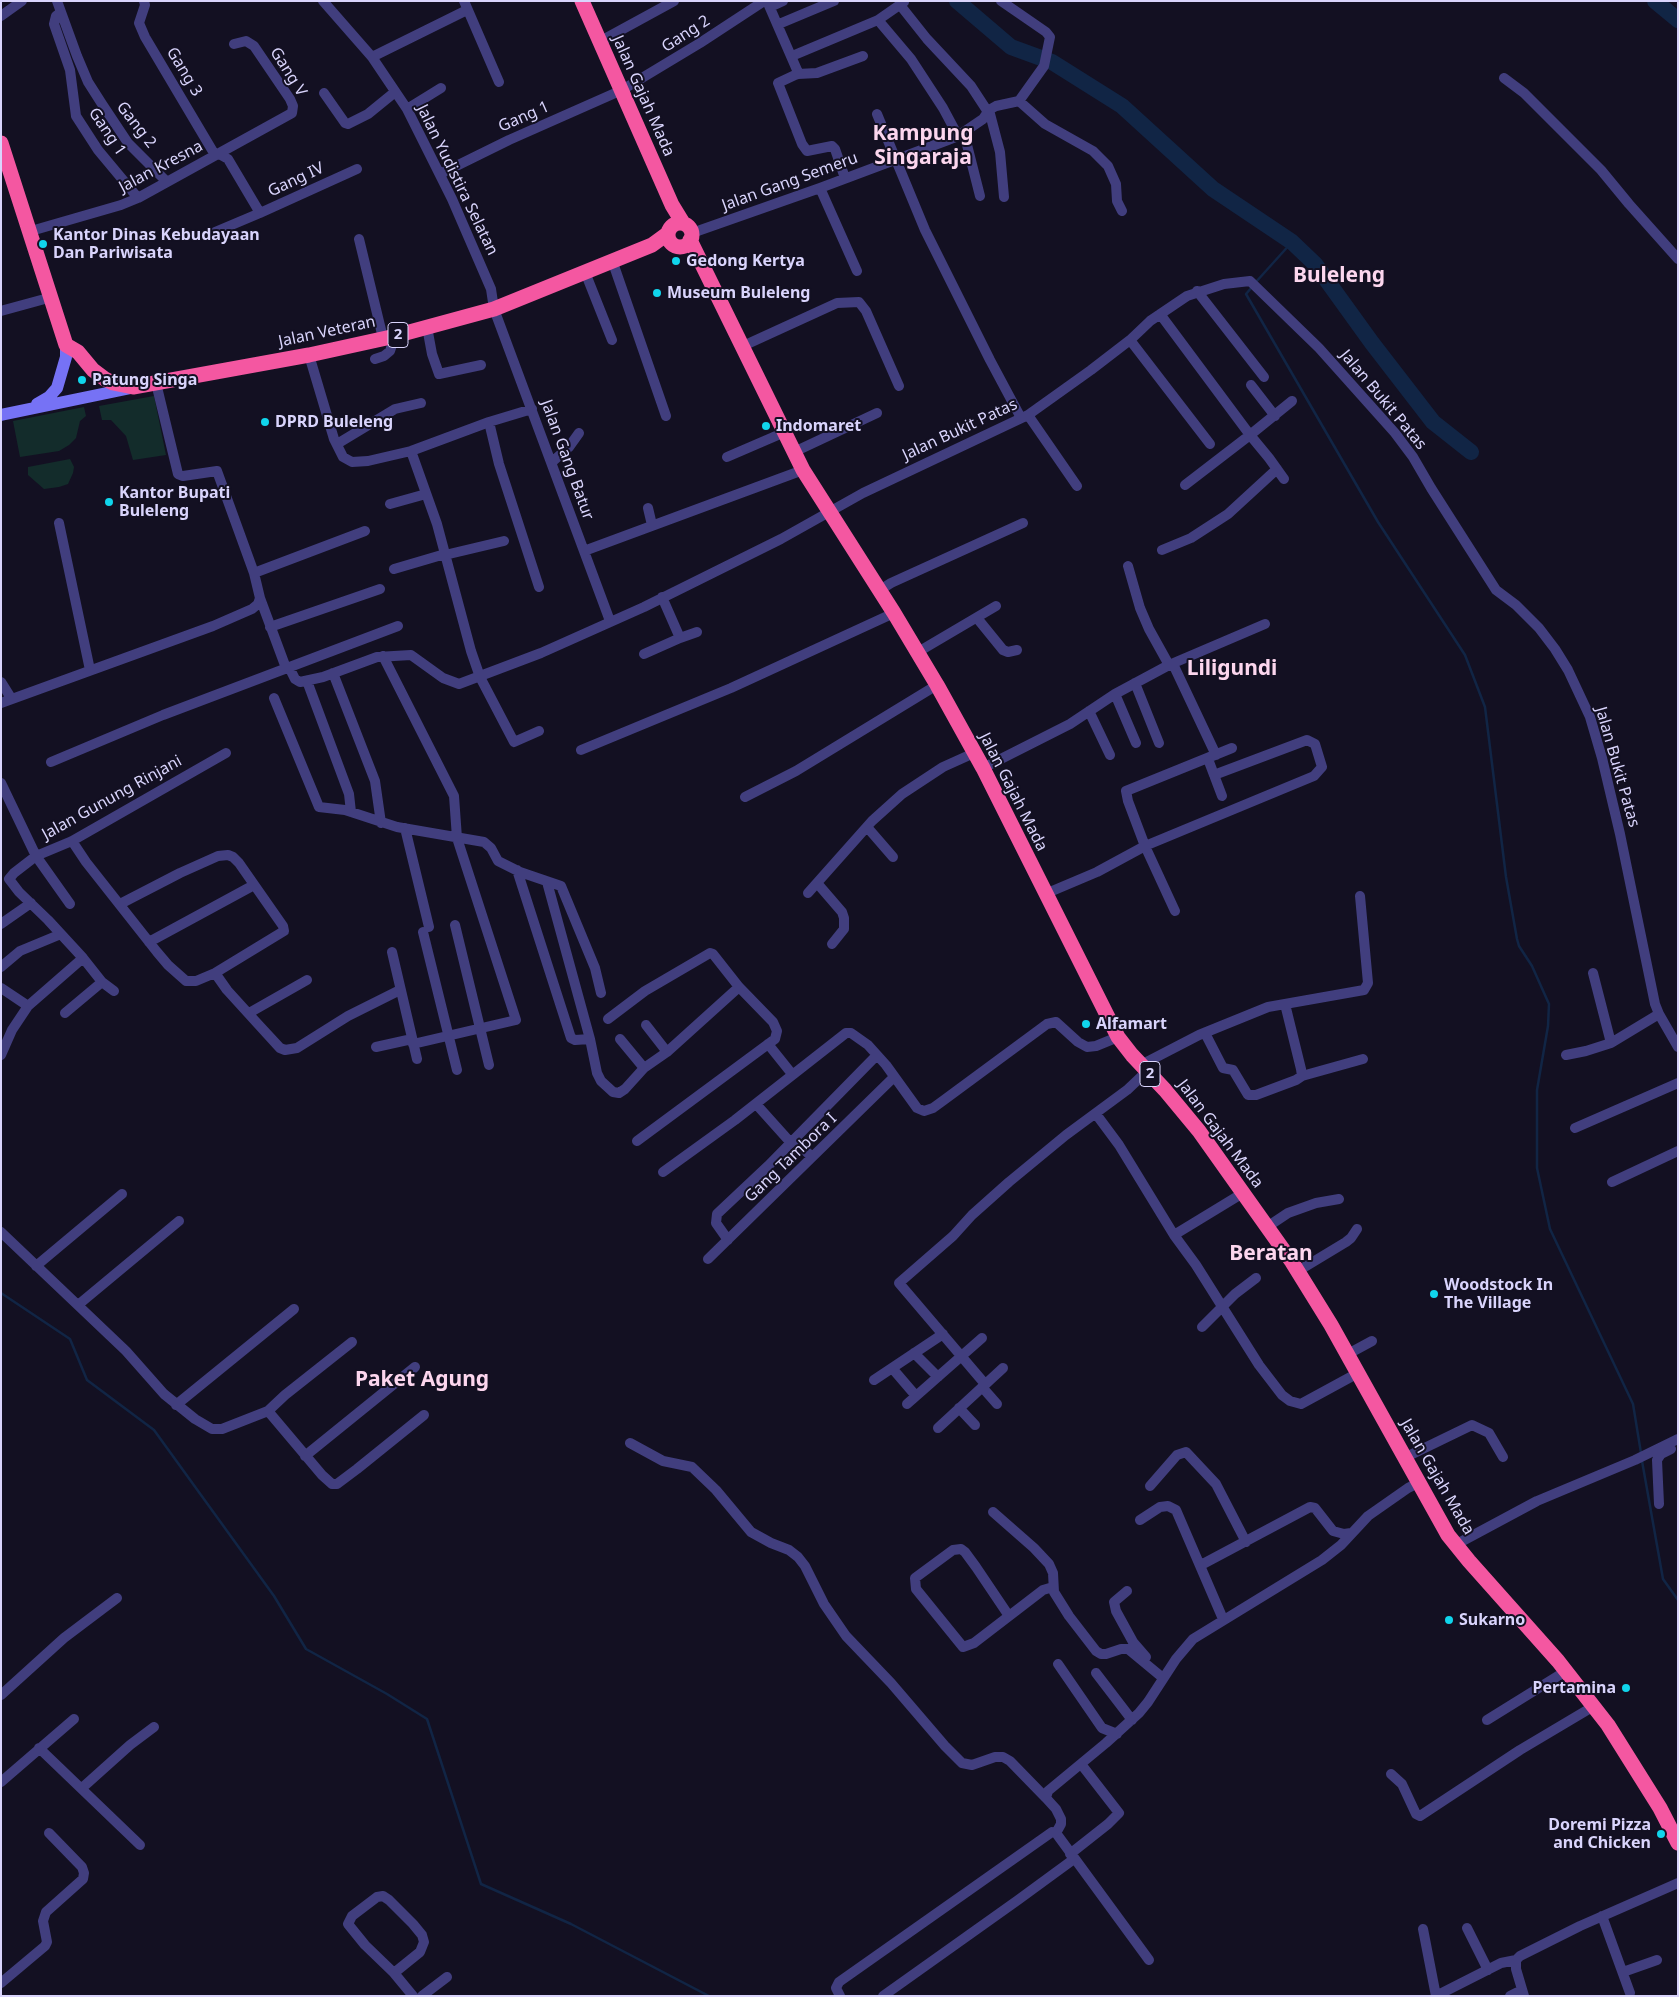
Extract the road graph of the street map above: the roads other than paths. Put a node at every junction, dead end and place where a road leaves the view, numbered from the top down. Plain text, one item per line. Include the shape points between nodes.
1 (22, 1) edge
2 (57, 1) edge
3 (144, 1) edge
4 (323, 1) edge
5 (582, 1) edge
6 (674, 1) edge
7 (783, 1) edge
8 (834, 1) edge
9 (1001, 1) edge
10 (767, 3) edge
11 (903, 3) edge
12 (465, 6) edge
13 (60, 13) junction
14 (1, 16) edge
15 (878, 20) junction
16 (779, 24) junction
17 (600, 42) junction
18 (234, 44) dead end
19 (792, 56) junction
20 (863, 56) dead end
21 (372, 57) junction
22 (798, 74) junction
23 (1504, 78) dead end
24 (499, 82) dead end
25 (441, 88) dead end
26 (622, 90) junction
27 (395, 92) junction
28 (324, 93) dead end
29 (1019, 101) junction
30 (407, 109) junction
31 (989, 111) junction
32 (877, 114) dead end
33 (961, 134) junction
34 (1, 143) edge
35 (217, 154) junction
36 (895, 159) junction
37 (357, 169) dead end
38 (440, 174) junction
39 (845, 178) junction
40 (167, 182) junction
41 (820, 188) junction
42 (980, 196) dead end
43 (1004, 197) dead end
44 (138, 198) junction
45 (1122, 211) dead end
46 (260, 213) junction
47 (31, 231) junction
48 (215, 232) dead end
49 (680, 235) junction
50 (359, 239) dead end
51 (1678, 259) edge
52 (612, 260) junction
53 (858, 271) dead end
54 (585, 272) junction
55 (1197, 291) junction
56 (52, 297) junction
57 (494, 309) junction
58 (1, 311) edge
59 (1160, 314) junction
60 (427, 327) junction
61 (387, 337) junction
62 (612, 340) dead end
63 (1130, 340) junction
64 (66, 345) junction
65 (743, 346) junction
66 (309, 355) junction
67 (375, 358) dead end
68 (481, 365) dead end
69 (1264, 377) dead end
70 (156, 383) junction
71 (1251, 385) dead end
72 (899, 386) dead end
73 (133, 387) junction
74 (1292, 401) dead end
75 (421, 403) dead end
76 (28, 409) junction
77 (532, 409) junction
78 (877, 413) dead end
79 (1, 414) edge
80 (666, 416) dead end
81 (1274, 416) junction
82 (1024, 417) junction
83 (489, 422) junction
84 (785, 432) junction
85 (579, 433) dead end
86 (1250, 435) junction
87 (337, 444) junction
88 (1210, 444) dead end
89 (411, 452) junction
90 (794, 452) junction
91 (727, 457) dead end
92 (552, 462) junction
93 (1277, 469) junction
94 (803, 470) junction
95 (1284, 479) dead end
96 (1184, 485) dead end
97 (1077, 486) dead end
98 (426, 494) junction
99 (390, 504) dead end
100 (648, 508) dead end
101 (830, 512) junction
102 (59, 523) dead end
103 (1023, 523) dead end
104 (652, 525) junction
105 (365, 531) dead end
106 (504, 541) dead end
107 (1162, 550) dead end
108 (584, 551) junction
109 (445, 554) junction
110 (1128, 566) dead end
111 (394, 570) dead end
112 (254, 572) junction
113 (539, 587) dead end
114 (380, 589) dead end
115 (880, 590) junction
116 (662, 597) junction
117 (260, 598) junction
118 (996, 606) dead end
119 (894, 613) junction
120 (977, 618) junction
121 (610, 621) junction
122 (1265, 624) dead end
123 (398, 626) dead end
124 (270, 627) junction
125 (697, 632) dead end
126 (680, 638) junction
127 (1017, 650) dead end
128 (918, 652) junction
129 (644, 654) dead end
130 (383, 656) junction
131 (1171, 665) junction
132 (288, 668) junction
133 (90, 670) junction
134 (333, 673) junction
135 (480, 677) junction
136 (307, 681) junction
137 (1, 682) edge
138 (1134, 683) junction
139 (937, 685) junction
140 (1115, 694) junction
141 (11, 698) junction
142 (274, 698) dead end
143 (1, 703) edge
144 (1090, 711) junction
145 (539, 731) dead end
146 (1159, 743) dead end
147 (1136, 744) dead end
148 (1232, 748) dead end
149 (581, 750) dead end
150 (226, 753) dead end
151 (974, 753) junction
152 (1110, 755) dead end
153 (1212, 757) junction
154 (51, 762) dead end
155 (982, 768) junction
156 (1214, 776) junction
157 (1, 783) edge
158 (1222, 796) dead end
159 (745, 797) dead end
160 (351, 812) junction
161 (382, 823) junction
162 (867, 827) junction
163 (404, 828) junction
164 (457, 838) junction
165 (72, 841) junction
166 (1145, 846) junction
167 (36, 856) junction
168 (893, 857) dead end
169 (517, 870) junction
170 (547, 882) junction
171 (818, 883) junction
172 (254, 886) junction
173 (808, 893) dead end
174 (1045, 894) junction
175 (1360, 896) dead end
176 (31, 903) junction
177 (70, 904) dead end
178 (120, 904) junction
179 (1175, 911) dead end
180 (1, 924) edge
181 (455, 925) dead end
182 (61, 934) junction
183 (149, 942) junction
184 (832, 944) dead end
185 (392, 952) dead end
186 (83, 958) junction
187 (1, 968) edge
188 (215, 973) junction
189 (1594, 973) dead end
190 (307, 980) dead end
191 (102, 982) junction
192 (739, 986) junction
193 (1, 988) edge
194 (400, 990) junction
195 (114, 991) dead end
196 (601, 993) dead end
197 (1285, 1004) junction
198 (28, 1006) junction
199 (65, 1013) dead end
200 (249, 1013) junction
201 (1659, 1014) junction
202 (608, 1019) dead end
203 (646, 1025) dead end
204 (480, 1028) junction
205 (1206, 1033) junction
206 (448, 1036) junction
207 (1118, 1037) junction
208 (620, 1038) dead end
209 (590, 1039) junction
210 (413, 1042) junction
211 (1611, 1043) junction
212 (768, 1044) junction
213 (1678, 1047) edge
214 (376, 1048) dead end
215 (666, 1052) junction
216 (1, 1055) edge
217 (877, 1055) junction
218 (1566, 1055) dead end
219 (417, 1059) dead end
220 (1363, 1059) dead end
221 (489, 1065) dead end
222 (644, 1068) junction
223 (1144, 1068) junction
224 (457, 1070) dead end
225 (792, 1074) junction
226 (1302, 1076) junction
227 (894, 1077) junction
228 (1678, 1083) edge
229 (756, 1104) junction
230 (1096, 1114) junction
231 (1575, 1128) dead end
232 (637, 1141) dead end
233 (792, 1142) junction
234 (1678, 1150) edge
235 (812, 1157) junction
236 (663, 1172) dead end
237 (1612, 1182) dead end
238 (1243, 1193) junction
239 (122, 1194) dead end
240 (1339, 1199) dead end
241 (179, 1221) dead end
242 (1267, 1227) junction
243 (1357, 1229) dead end
244 (1, 1232) edge
245 (1174, 1235) junction
246 (728, 1240) junction
247 (708, 1259) dead end
248 (36, 1266) junction
249 (1298, 1271) junction
250 (1256, 1278) dead end
251 (78, 1305) junction
252 (1222, 1308) junction
253 (294, 1309) dead end
254 (1202, 1327) dead end
255 (943, 1334) junction
256 (982, 1338) dead end
257 (1372, 1341) dead end
258 (352, 1342) dead end
259 (914, 1353) junction
260 (1348, 1354) junction
261 (961, 1356) junction
262 (416, 1367) dead end
263 (892, 1368) junction
264 (1003, 1368) dead end
265 (1358, 1373) junction
266 (938, 1377) junction
267 (874, 1380) dead end
268 (984, 1386) junction
269 (916, 1396) junction
270 (907, 1404) dead end
271 (997, 1404) dead end
272 (176, 1406) junction
273 (959, 1408) junction
274 (268, 1411) junction
275 (424, 1415) dead end
276 (975, 1425) dead end
277 (938, 1428) dead end
278 (1678, 1439) edge
279 (630, 1443) dead end
280 (1678, 1446) edge
281 (305, 1456) junction
282 (1503, 1457) dead end
283 (1404, 1458) junction
284 (1418, 1483) junction
285 (1150, 1486) dead end
286 (1659, 1504) dead end
287 (992, 1512) dead end
288 (1140, 1520) dead end
289 (1351, 1533) junction
290 (1246, 1542) junction
291 (1455, 1545) junction
292 (1201, 1565) junction
293 (1053, 1587) junction
294 (1127, 1592) dead end
295 (117, 1598) dead end
296 (1009, 1616) junction
297 (1223, 1619) junction
298 (1058, 1664) dead end
299 (1566, 1671) junction
300 (1096, 1672) dead end
301 (1166, 1675) junction
302 (1, 1695) edge
303 (1594, 1706) junction
304 (74, 1719) dead end
305 (1132, 1720) junction
306 (1487, 1720) dead end
307 (154, 1727) dead end
308 (1116, 1734) junction
309 (40, 1748) junction
310 (1081, 1764) junction
311 (1391, 1774) dead end
312 (1, 1782) edge
313 (82, 1788) junction
314 (1046, 1798) junction
315 (48, 1833) dead end
316 (1056, 1833) junction
317 (1678, 1843) edge
318 (140, 1845) dead end
319 (1072, 1856) junction
320 (1678, 1883) edge
321 (1602, 1916) junction
322 (1467, 1928) dead end
323 (1423, 1929) dead end
324 (1149, 1960) dead end
325 (1516, 1960) junction
326 (1657, 1960) dead end
327 (1488, 1970) junction
328 (1622, 1972) junction
329 (394, 1973) junction
330 (447, 1977) dead end
331 (1, 1983) edge
332 (1523, 1993) edge
333 (1630, 1993) dead end
334 (413, 1996) edge
335 (422, 1996) edge
336 (840, 1996) edge
337 (884, 1996) edge
338 (1436, 1996) edge
339 (1510, 1996) edge

1 - 14 street
2 - 13 street
3 - 35 street, Gang 3 via 139,22 145,37
4 - 21 street, Jalan Yudistira Selatan
5 - 17 highway, Jalan Gajah Mada / 2
6 - 17 street
7 - 10 street, Gang 2
8 - 16 street
9 - 29 street via 1046,32 1050,40 1044,66
10 - 16 street
10 - 26 street, Gang 2
11 - 15 street
11 - 31 street via 927,39 971,86
12 - 21 street
12 - 24 street
13 - 40 street, Gang 2 via 88,82 128,143
13 - 44 street, Gang 1 via 54,24 70,70 76,116 98,150
15 - 19 street
15 - 33 street via 911,59
16 - 19 street
17 - 26 highway, Jalan Gajah Mada / 2
18 - 35 street, Gang V via 246,41 254,46 294,110
19 - 22 street
20 - 22 street via 817,73
21 - 27 street, Jalan Yudistira Selatan
22 - 39 street via 778,83 802,144 807,151 832,146
23 - 51 street via 1524,93 1601,170
25 - 30 street
26 - 38 street, Gang 1
26 - 49 highway, Jalan Gajah Mada / 2 via 672,205
27 - 28 street via 368,114 348,124
27 - 30 street, Jalan Yudistira Selatan
29 - 31 street, Jalan Gang Semeru via 996,106
29 - 45 street via 1045,124 1093,152 1108,166
30 - 38 street, Jalan Yudistira Selatan
31 - 33 street, Jalan Gang Semeru
31 - 43 street via 1000,152
32 - 36 street
33 - 36 street, Jalan Gang Semeru
33 - 42 street
34 - 47 highway
35 - 40 street, Jalan Kresna
35 - 46 street, Gang IV via 228,159
36 - 39 street, Jalan Gang Semeru
36 - 82 street via 925,230 990,360
37 - 46 street, Gang IV
38 - 57 street, Jalan Yudistira Selatan via 484,269
39 - 41 street, Jalan Gang Semeru
40 - 44 street, Jalan Kresna
41 - 49 street, Jalan Gang Semeru
41 - 53 street
44 - 47 street, Jalan Kresna
46 - 48 street
47 - 56 highway
49 - 52 highway, Jalan Veteran / 2
49 - 65 highway, Jalan Gajah Mada / 2 via 698,257
50 - 61 street
52 - 54 highway, Jalan Veteran / 2
52 - 80 street
54 - 57 highway, Jalan Veteran / 2
54 - 62 street
55 - 59 street, Jalan Bukit Patas via 1176,301
55 - 69 street
55 - 201 street, Jalan Bukit Patas via 1233,282 1253,283 1319,348 1418,464 1496,590 1516,605 1555,649 1590,717 1598,742
56 - 58 street
56 - 64 highway
57 - 60 highway, Jalan Veteran / 2
57 - 77 street, Jalan Gang Batur
59 - 63 street, Jalan Bukit Patas
59 - 86 street
60 - 61 highway, Jalan Veteran / 2
60 - 68 street via 439,374
61 - 66 highway, Jalan Veteran / 2
61 - 67 street via 392,345 390,351
63 - 82 street, Jalan Bukit Patas
63 - 88 street
64 - 73 highway, 2 via 78,352 105,379
64 - 76 main road via 66,358 57,388 45,401
65 - 72 street via 837,303 859,302
65 - 84 highway, Jalan Gajah Mada / 2
66 - 70 highway, Jalan Veteran / 2
66 - 87 street
70 - 73 highway, Jalan Veteran / 2
70 - 112 street via 177,471 183,476 217,471
71 - 81 street
73 - 76 main road, Jalan Veteran
74 - 81 street
75 - 87 street via 395,409
76 - 79 main road, Jalan Veteran
77 - 83 street
77 - 92 street, Jalan Gang Batur
78 - 90 street
81 - 86 street
82 - 97 street
82 - 101 street, Jalan Bukit Patas via 910,470
83 - 89 street
83 - 113 street via 499,464
84 - 90 highway, Jalan Gajah Mada / 2
84 - 91 street
85 - 92 street
86 - 93 street
86 - 96 street
87 - 89 street via 343,457 357,463
89 - 98 street
90 - 94 highway, Jalan Gajah Mada / 2
92 - 108 street, Jalan Gang Batur
93 - 95 street
93 - 107 street via 1228,514 1191,538
94 - 101 highway, Jalan Gajah Mada / 2
94 - 104 street
98 - 99 street
98 - 109 street
100 - 104 street
101 - 115 highway, Jalan Gajah Mada / 2
101 - 116 street
102 - 133 street
103 - 115 street
104 - 108 street
105 - 112 street
106 - 109 street
108 - 121 street, Jalan Gang Batur
109 - 111 street
109 - 135 street
110 - 131 street via 1149,629
112 - 117 street
114 - 124 street
115 - 119 highway, Jalan Gajah Mada / 2
116 - 121 street
116 - 126 street
117 - 124 street
117 - 133 street via 252,609 214,626
118 - 120 street
119 - 128 highway, Jalan Gajah Mada / 2
119 - 149 street via 731,688
120 - 127 street via 1003,650
120 - 128 street
121 - 135 street
122 - 131 street
123 - 132 street
124 - 132 street
125 - 126 street
126 - 129 street
128 - 139 highway, Jalan Gajah Mada / 2
130 - 134 street
130 - 135 street via 411,655 450,681 460,684
130 - 164 street via 454,796
131 - 138 street
131 - 153 street
132 - 136 street via 297,681
132 - 154 street
133 - 141 street
134 - 136 street
134 - 161 street via 375,781
135 - 145 street via 514,742
136 - 160 street via 349,794
137 - 141 street
138 - 140 street
138 - 146 street
139 - 151 highway, Jalan Gajah Mada / 2
139 - 159 street via 796,771
140 - 144 street
140 - 147 street
141 - 143 street
142 - 160 street via 318,805
144 - 152 street
144 - 155 street
148 - 153 street
150 - 165 street, Jalan Gunung Rinjani
151 - 155 highway, Jalan Gajah Mada / 2
151 - 162 street via 915,785
153 - 156 street
153 - 166 street via 1126,792
155 - 174 highway, Jalan Gajah Mada / 2
156 - 158 street
156 - 166 street via 1307,740 1315,744 1321,762 1319,772 1314,776
157 - 167 street
160 - 161 street
161 - 163 street
162 - 168 street
162 - 171 street
163 - 164 street
163 - 206 street
164 - 169 street via 484,842 498,861
164 - 204 street via 516,1020
165 - 167 street, Jalan Gunung Rinjani
165 - 178 street
166 - 174 street via 1097,872
166 - 179 street
167 - 176 street via 9,879
167 - 177 street, Jalan Gunung Rinjani
169 - 170 street
169 - 209 street via 571,1038
170 - 196 street via 561,886 595,968
170 - 209 street
171 - 173 street
171 - 184 street via 844,918 844,929
172 - 178 street via 233,857 223,856 180,873
172 - 183 street
172 - 188 street via 284,931
174 - 207 highway, Jalan Gajah Mada / 2
175 - 197 street via 1367,987
176 - 180 street
176 - 182 street
178 - 183 street
181 - 204 street
182 - 186 street
182 - 187 street via 20,951
183 - 188 street via 186,981 196,981
185 - 194 street
186 - 191 street
186 - 198 street
188 - 200 street
189 - 211 street
190 - 200 street
191 - 195 street
191 - 199 street
192 - 202 street via 710,953 646,991
192 - 212 street via 776,1027 777,1035
192 - 215 street
193 - 198 street
194 - 200 street via 348,1016 292,1050 280,1048
194 - 210 street
197 - 205 street via 1268,1007
197 - 226 street
198 - 216 street
201 - 211 street
201 - 213 street, Jalan Bukit Patas
203 - 215 street
204 - 206 street
204 - 221 street
205 - 223 street
205 - 226 street via 1223,1068 1233,1070 1250,1096
206 - 210 street
206 - 224 street
207 - 223 highway, Jalan Gajah Mada / 2
207 - 227 street via 1096,1046 1087,1046 1058,1023 1047,1024 926,1111 916,1108
208 - 222 street
209 - 222 street via 597,1073 613,1092 624,1089
210 - 214 street
210 - 219 street
211 - 218 street
212 - 225 street
212 - 232 street
215 - 222 street
217 - 225 street via 860,1038 846,1033
217 - 227 street
217 - 233 street
220 - 226 street
223 - 230 street via 1127,1090
223 - 238 highway, Jalan Gajah Mada / 2 via 1199,1131
225 - 229 street
227 - 235 street, Gang Tambora I
228 - 231 street
229 - 233 street
229 - 236 street
230 - 245 street via 1142,1180
230 - 255 street via 1009,1182 899,1283
233 - 235 street
233 - 246 street via 717,1214 716,1223
234 - 237 street
235 - 246 street, Gang Tambora I
238 - 242 highway, Jalan Gajah Mada / 2
238 - 245 street
239 - 248 street
240 - 242 street via 1288,1213
241 - 251 street
242 - 249 highway, Jalan Gajah Mada / 2
243 - 249 street via 1346,1242
244 - 248 street
245 - 252 street
246 - 247 street, Gang Tambora I
248 - 251 street
249 - 260 highway, Jalan Gajah Mada / 2
250 - 252 street
251 - 272 street
252 - 254 street
252 - 265 street via 1266,1375 1282,1395 1296,1404
253 - 272 street
255 - 259 street
255 - 261 street
256 - 261 street
257 - 260 street
258 - 274 street
259 - 263 street
259 - 266 street
260 - 265 highway, Jalan Gajah Mada / 2
261 - 266 street
261 - 268 street
262 - 281 street
263 - 267 street
263 - 269 street
264 - 268 street
265 - 283 highway, Jalan Gajah Mada / 2
266 - 269 street
268 - 271 street
268 - 273 street
269 - 270 street
272 - 274 street via 217,1430
273 - 276 street
273 - 277 street
274 - 281 street
275 - 281 street via 337,1484 328,1482
278 - 291 street via 1537,1501
279 - 314 street via 663,1461 692,1467 751,1532 798,1557 846,1636 962,1763 972,1765 1003,1757
280 - 286 street via 1658,1458
282 - 283 street via 1489,1433 1472,1425
283 - 284 highway, Jalan Gajah Mada / 2
284 - 289 street via 1379,1508
284 - 291 highway, Jalan Gajah Mada / 2
285 - 290 street via 1177,1455 1186,1452 1216,1484
287 - 293 street via 1044,1558 1053,1572
288 - 292 street via 1160,1507 1173,1507
289 - 290 street via 1333,1531 1312,1507
289 - 297 street via 1322,1560
290 - 292 street
291 - 299 highway, Jalan Gajah Mada / 2
292 - 297 street
293 - 296 street
293 - 301 street via 1069,1616 1098,1652 1106,1654 1125,1648
294 - 301 street via 1114,1602 1116,1611 1142,1654
295 - 302 street via 64,1638
296 - 296 street via 961,1549 953,1550 915,1578 916,1589 961,1646 974,1644
297 - 301 street via 1193,1639
298 - 308 street via 1102,1728
299 - 303 highway, Jalan Gajah Mada / 2
299 - 306 street
300 - 305 street
301 - 305 street
303 - 311 street via 1420,1816 1416,1814 1402,1784
303 - 317 highway, Jalan Gajah Mada / 2 via 1633,1763
304 - 309 street
305 - 308 street
307 - 313 street
308 - 310 street
309 - 312 street
309 - 313 street
310 - 314 street via 1052,1787
310 - 319 street via 1119,1813
313 - 318 street
314 - 316 street via 1061,1819
315 - 331 street via 82,1867 84,1876 46,1912 43,1919 45,1946
316 - 319 street
316 - 336 street via 1049,1832 838,1982 836,1988
319 - 324 street
319 - 337 street via 1026,1895
320 - 321 street
321 - 325 street
321 - 328 street
322 - 327 street
323 - 338 street
325 - 327 street
325 - 332 street
326 - 328 street
327 - 338 street
328 - 333 street
329 - 329 street via 348,1924 352,1916 377,1897 390,1900 414,1924 424,1942 420,1952
329 - 334 street
330 - 335 street
332 - 339 street

